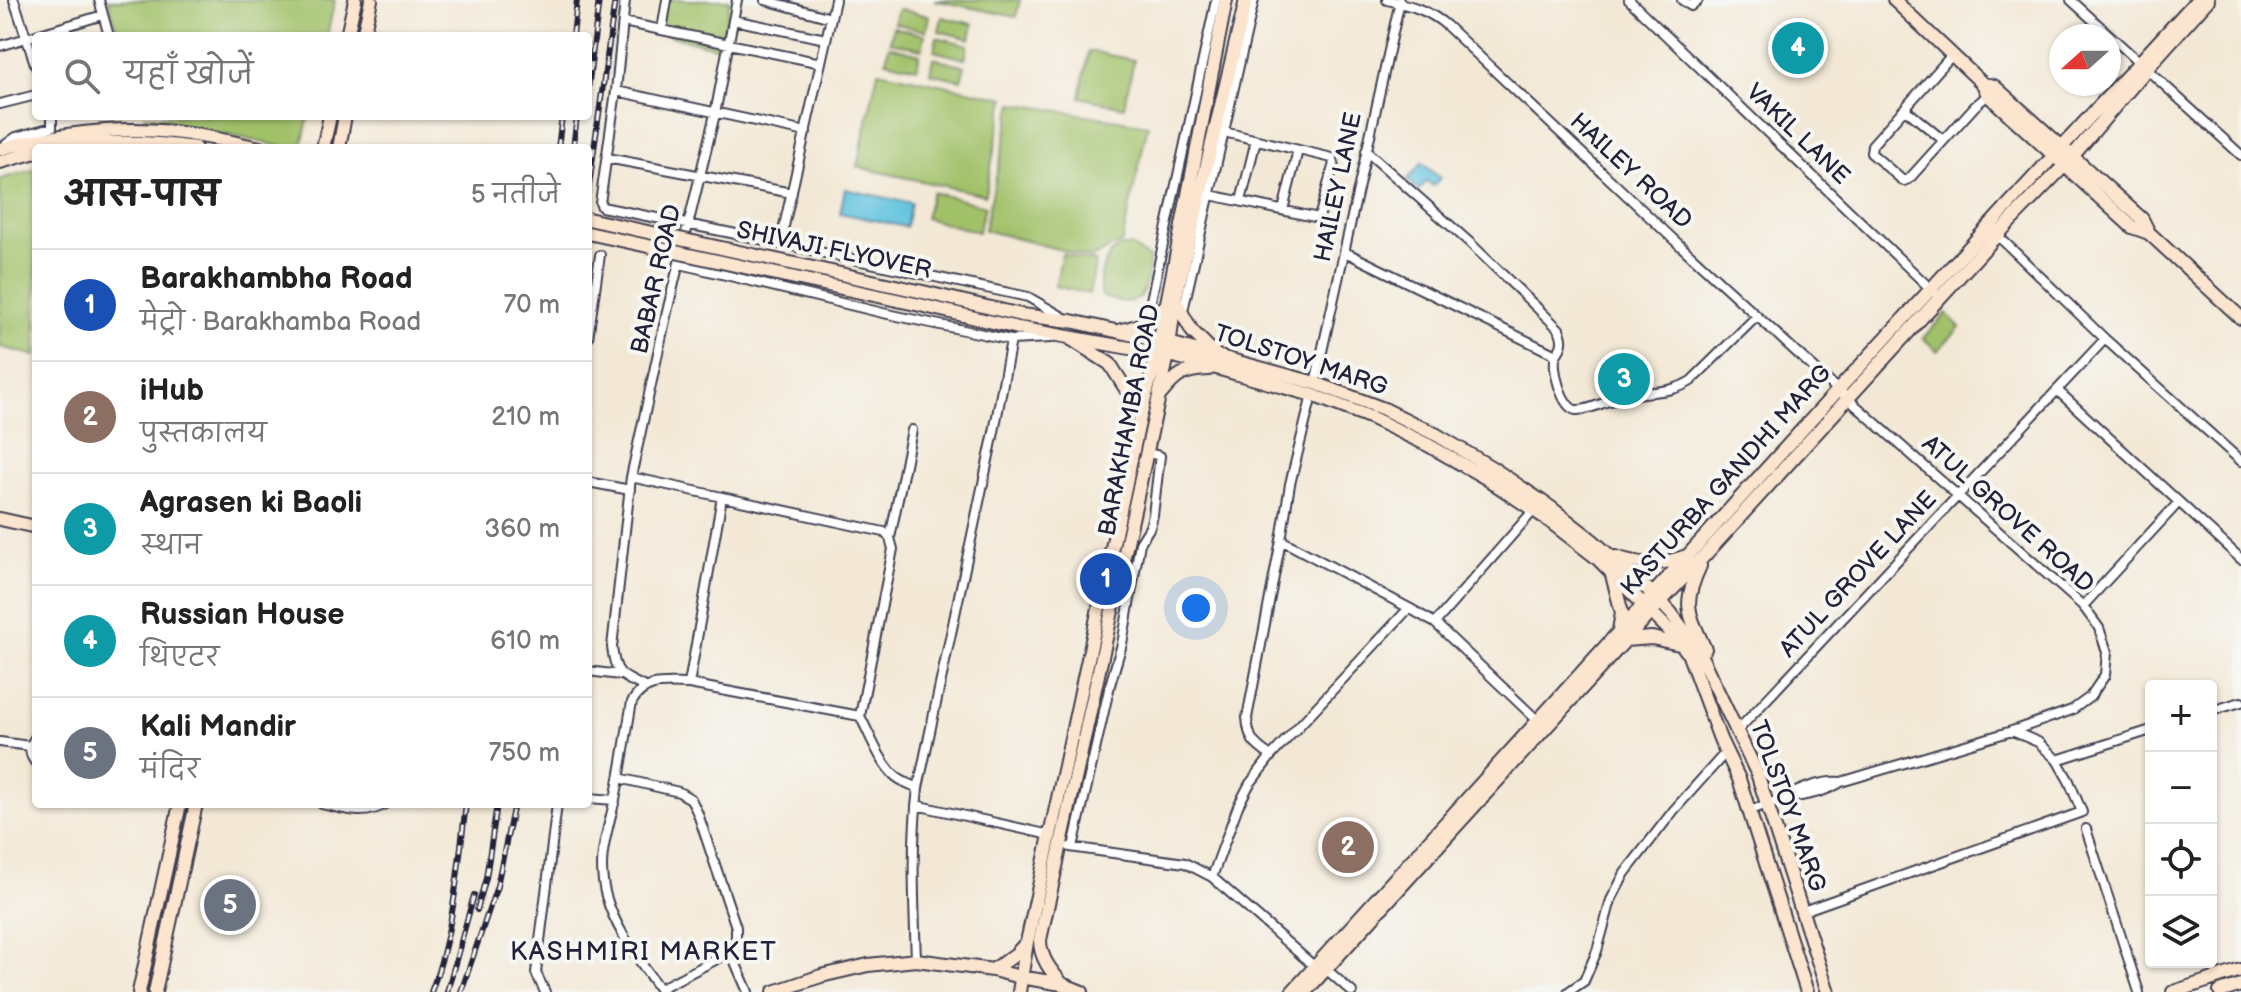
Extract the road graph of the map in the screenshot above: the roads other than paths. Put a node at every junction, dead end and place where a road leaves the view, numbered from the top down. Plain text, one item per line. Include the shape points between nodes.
1 (14, 0) edge
2 (99, 0) edge
3 (355, 0) edge
4 (371, 0) edge
5 (625, 0) edge
6 (667, 0) edge
7 (737, 0) edge
8 (765, 0) edge
9 (835, 0) edge
10 (1216, 0) edge
11 (1226, 0) edge
12 (1246, 0) edge
13 (1254, 0) edge
14 (1387, 0) edge
15 (1629, 0) edge
16 (1682, 0) edge
17 (1698, 0) edge
18 (1894, 0) edge
19 (2071, 0) edge
20 (2197, 0) edge
21 (2208, 0) edge
22 (1400, 1) edge
23 (103, 15) junction
24 (831, 18) junction
25 (733, 20) junction
26 (623, 22) junction
27 (662, 30) junction
28 (46, 32) edge
29 (108, 32) edge
30 (348, 32) edge
31 (364, 32) edge
32 (32, 36) edge
33 (26, 38) junction
34 (826, 39) junction
35 (728, 44) junction
36 (0, 46) edge
37 (32, 55) edge
38 (1952, 55) junction
39 (821, 63) junction
40 (2143, 64) junction
41 (1986, 90) junction
42 (616, 91) junction
43 (32, 96) edge
44 (0, 104) edge
45 (1905, 109) junction
46 (715, 114) junction
47 (52, 120) edge
48 (329, 120) edge
49 (344, 120) edge
50 (806, 132) junction
51 (1224, 132) junction
52 (1256, 140) junction
53 (1943, 140) junction
54 (103, 144) edge
55 (140, 144) edge
56 (242, 144) edge
57 (324, 144) edge
58 (340, 144) edge
59 (0, 149) edge
60 (1298, 150) junction
61 (1366, 151) junction
62 (2057, 151) junction
63 (32, 153) edge
64 (2241, 155) edge
65 (607, 158) junction
66 (2068, 161) junction
67 (0, 162) edge
68 (701, 176) junction
69 (792, 193) junction
70 (1210, 195) junction
71 (1241, 201) junction
72 (1283, 210) junction
73 (592, 220) edge
74 (689, 225) junction
75 (1992, 231) junction
76 (592, 234) edge
77 (780, 244) junction
78 (1345, 252) junction
79 (600, 255) dead end
80 (680, 264) junction
81 (1936, 294) junction
82 (922, 298) junction
83 (1171, 302) junction
84 (592, 310) edge
85 (1182, 315) junction
86 (1757, 316) junction
87 (2241, 318) edge
88 (1071, 321) junction
89 (1145, 324) junction
90 (1114, 332) junction
91 (1068, 337) junction
92 (2105, 339) junction
93 (1011, 340) junction
94 (1163, 348) junction
95 (1556, 355) junction
96 (1217, 362) junction
97 (1313, 389) junction
98 (1838, 390) junction
99 (2058, 391) junction
100 (1157, 399) junction
101 (1848, 399) junction
102 (1141, 413) junction
103 (912, 430) dead end
104 (1145, 452) junction
105 (2241, 461) edge
106 (631, 477) junction
107 (592, 483) edge
108 (630, 490) junction
109 (1959, 496) junction
110 (722, 497) junction
111 (2179, 502) junction
112 (1534, 510) junction
113 (0, 519) edge
114 (32, 526) edge
115 (890, 538) junction
116 (1281, 540) junction
117 (1609, 555) junction
118 (1689, 555) junction
119 (1705, 555) junction
120 (2241, 559) edge
121 (1611, 573) junction
122 (1657, 598) junction
123 (2083, 606) junction
124 (1409, 608) junction
125 (1646, 608) junction
126 (1435, 623) junction
127 (1622, 635) junction
128 (1682, 645) junction
129 (592, 672) edge
130 (620, 675) junction
131 (689, 684) junction
132 (645, 687) junction
133 (2241, 702) edge
134 (2217, 709) edge
135 (1729, 712) junction
136 (860, 716) junction
137 (1537, 720) junction
138 (1087, 721) junction
139 (1101, 724) junction
140 (1738, 730) junction
141 (2012, 731) junction
142 (2145, 732) edge
143 (0, 742) edge
144 (32, 743) edge
145 (30, 746) junction
146 (1726, 752) junction
147 (1271, 756) junction
148 (32, 757) edge
149 (2057, 760) junction
150 (619, 778) junction
151 (918, 788) junction
152 (592, 798) edge
153 (615, 800) junction
154 (1767, 804) junction
155 (916, 805) junction
156 (179, 808) edge
157 (195, 808) edge
158 (338, 808) edge
159 (376, 808) edge
160 (557, 808) edge
161 (1749, 811) junction
162 (2086, 829) dead end
163 (1050, 835) junction
164 (1067, 846) junction
165 (1212, 877) junction
166 (1803, 911) junction
167 (1027, 942) junction
168 (729, 948) junction
169 (916, 960) junction
170 (1320, 968) junction
171 (993, 970) junction
172 (2241, 970) edge
173 (1020, 977) junction
174 (1062, 984) junction
175 (2241, 985) edge
176 (808, 986) edge
177 (660, 991) edge
178 (139, 992) edge
179 (155, 992) edge
180 (545, 992) edge
181 (748, 992) edge
182 (774, 992) edge
183 (1019, 992) edge
184 (1082, 992) edge
185 (1292, 992) edge
186 (1305, 992) edge
187 (1352, 992) edge
188 (1568, 992) edge
189 (1807, 992) edge
190 (1828, 992) edge
191 (2139, 992) edge
192 (2173, 992) edge
193 (2220, 992) edge

1 - 33 street
2 - 23 street
3 - 30 main road
4 - 31 main road
5 - 26 street
6 - 27 street
7 - 25 street, BABAR ROAD
8 - 24 street
9 - 24 street
10 - 89 street
11 - 83 main road, BARAKHAMBA ROAD
12 - 83 main road, BARAKHAMBA ROAD
13 - 51 street
14 - 22 street, HAILEY ROAD
15 - 81 street, VAKIL LANE
16 - 17 street via 1691,6
18 - 38 main road
19 - 40 street
20 - 40 main road, KASTURBA GANDHI MARG
21 - 40 main road, KASTURBA GANDHI MARG
22 - 61 street, HAILEY LANE
22 - 86 street, HAILEY ROAD via 1434,14
23 - 28 street
23 - 29 street
24 - 34 street
25 - 34 street
25 - 35 street, BABAR ROAD
26 - 27 street
26 - 42 street
27 - 35 street
32 - 33 street
33 - 36 street
33 - 37 street
34 - 39 street
35 - 39 street
35 - 46 street, BABAR ROAD
38 - 41 main road
38 - 45 street
39 - 50 street
40 - 62 main road, KASTURBA GANDHI MARG
40 - 64 street
40 - 66 main road, KASTURBA GANDHI MARG
41 - 53 street
41 - 62 main road
42 - 46 street
42 - 65 street
43 - 44 street
45 - 53 street
45 - 53 street via 1870,150 1901,179 1909,179
46 - 50 street
46 - 68 street, BABAR ROAD
47 - 59 street via 52,127 16,137
48 - 57 main road
49 - 58 main road
50 - 69 street
51 - 52 street
51 - 70 street
52 - 60 street
52 - 71 street
54 - 55 main road
56 - 59 main road via 143,131 82,132
60 - 72 street
60 - 72 street via 1332,158 1334,163 1321,217
61 - 78 street, HAILEY LANE
61 - 95 street via 1559,329 1564,339
62 - 66 main road
62 - 75 main road, KASTURBA GANDHI MARG
63 - 67 main road
65 - 68 street
65 - 74 street via 602,207
66 - 75 main road, KASTURBA GANDHI MARG
66 - 87 main road via 2132,227 2149,233
68 - 69 street
68 - 74 street, BABAR ROAD
69 - 77 street
70 - 71 street
70 - 85 street
71 - 72 street
73 - 82 main road, SHIVAJI FLYOVER, bridge
74 - 77 street
74 - 80 street, BABAR ROAD
75 - 81 main road, KASTURBA GANDHI MARG
75 - 92 street
76 - 82 main road, SHIVAJI FLYOVER, bridge
77 - 88 street via 1028,297
78 - 95 street
78 - 97 street, HAILEY LANE
79 - 84 street
80 - 93 street
80 - 106 street, BABAR ROAD
81 - 98 main road, KASTURBA GANDHI MARG
81 - 101 main road, KASTURBA GANDHI MARG
82 - 88 main road, SHIVAJI FLYOVER
82 - 91 main road, SHIVAJI FLYOVER via 1018,328
83 - 85 main road
83 - 89 main road
83 - 94 main road, BARAKHAMBA ROAD
85 - 96 main road
86 - 95 street via 1681,388 1579,411 1566,402 1554,370
86 - 98 street, HAILEY ROAD
88 - 90 main road, SHIVAJI FLYOVER
89 - 90 main road
90 - 94 main road, SHIVAJI FLYOVER
91 - 93 street
91 - 94 main road, SHIVAJI FLYOVER
91 - 102 main road via 1110,364
92 - 99 street, ATUL GROVE LANE
92 - 105 street
93 - 151 street
94 - 96 main road, TOLSTOY MARG
94 - 100 main road, BARAKHAMBA ROAD
94 - 102 main road, BARAKHAMBA ROAD
96 - 97 main road, TOLSTOY MARG
96 - 100 main road via 1180,374
97 - 112 main road, TOLSTOY MARG via 1428,445
97 - 116 street, HAILEY LANE
97 - 117 main road, TOLSTOY MARG via 1384,409 1461,449 1550,507
98 - 101 street, ATUL GROVE ROAD
98 - 118 main road, KASTURBA GANDHI MARG
99 - 109 street, ATUL GROVE LANE
99 - 111 street
100 - 104 main road, BARAKHAMBA ROAD
101 - 109 street, ATUL GROVE ROAD
101 - 119 main road, KASTURBA GANDHI MARG
102 - 163 main road, BARAKHAMBA ROAD
103 - 115 street
104 - 138 main road, BARAKHAMBA ROAD
104 - 139 street via 1160,456 1153,515 1140,543
106 - 108 street, BABAR ROAD
106 - 110 street
107 - 108 street
108 - 130 street, BABAR ROAD via 612,647
109 - 123 street, ATUL GROVE ROAD
109 - 140 street, ATUL GROVE LANE
110 - 115 street via 884,532
110 - 131 street
111 - 120 street
111 - 123 street
112 - 121 main road, TOLSTOY MARG
112 - 126 street
113 - 114 main road
115 - 136 street via 893,549
116 - 124 street
116 - 147 street, HAILEY LANE via 1247,718 1255,745
117 - 118 main road via 1649,564
117 - 122 main road, TOLSTOY MARG
118 - 122 main road, KASTURBA GANDHI MARG
119 - 122 main road, KASTURBA GANDHI MARG
119 - 135 main road via 1687,600 1689,615
121 - 125 main road, TOLSTOY MARG
121 - 127 main road
122 - 125 main road, KASTURBA GANDHI MARG
122 - 135 main road, TOLSTOY MARG via 1697,648
123 - 141 street, ATUL GROVE ROAD via 2099,628 2107,652 2105,675 2090,697 2072,710
124 - 126 street
124 - 147 street
125 - 127 main road, KASTURBA GANDHI MARG
125 - 128 main road, TOLSTOY MARG
126 - 137 street
127 - 128 main road
127 - 137 main road, KASTURBA GANDHI MARG
127 - 170 main road, KASTURBA GANDHI MARG
128 - 146 main road, TOLSTOY MARG
129 - 130 street
130 - 132 street
131 - 132 street
131 - 136 street
132 - 150 street via 632,702
133 - 134 street
135 - 140 main road, TOLSTOY MARG
136 - 151 street via 894,775
137 - 170 main road, KASTURBA GANDHI MARG
138 - 139 street
138 - 164 main road, BARAKHAMBA ROAD
139 - 164 street
140 - 154 main road, TOLSTOY MARG
141 - 149 street via 2038,742
141 - 154 street, ATUL GROVE ROAD
142 - 149 street
143 - 145 street
144 - 145 street
145 - 148 street
146 - 161 main road, TOLSTOY MARG
146 - 188 street via 1625,873 1584,981
147 - 165 street via 1238,806
149 - 166 street via 2082,812
150 - 153 street
150 - 168 street via 691,799 736,927
151 - 155 street
152 - 153 street
153 - 177 street via 602,846 606,895 617,924
154 - 161 street, ATUL GROVE ROAD
154 - 166 main road, TOLSTOY MARG
155 - 163 street
155 - 169 street
156 - 178 main road
157 - 179 main road
158 - 159 street
160 - 180 street via 536,973
161 - 189 main road, TOLSTOY MARG
162 - 191 street
163 - 167 main road, BARAKHAMBA ROAD
164 - 165 street via 1185,863
164 - 174 main road, BARAKHAMBA ROAD via 1039,944
165 - 170 street
166 - 190 main road, TOLSTOY MARG
167 - 171 main road
167 - 173 main road, BARAKHAMBA ROAD
168 - 177 street
168 - 181 street
169 - 171 main road
169 - 176 main road via 868,965
170 - 185 main road, KASTURBA GANDHI MARG
170 - 186 main road, KASTURBA GANDHI MARG
170 - 187 street
171 - 173 main road
172 - 192 main road
173 - 174 main road
173 - 183 main road, BARAKHAMBA ROAD
174 - 184 main road
175 - 193 main road
176 - 182 main road

